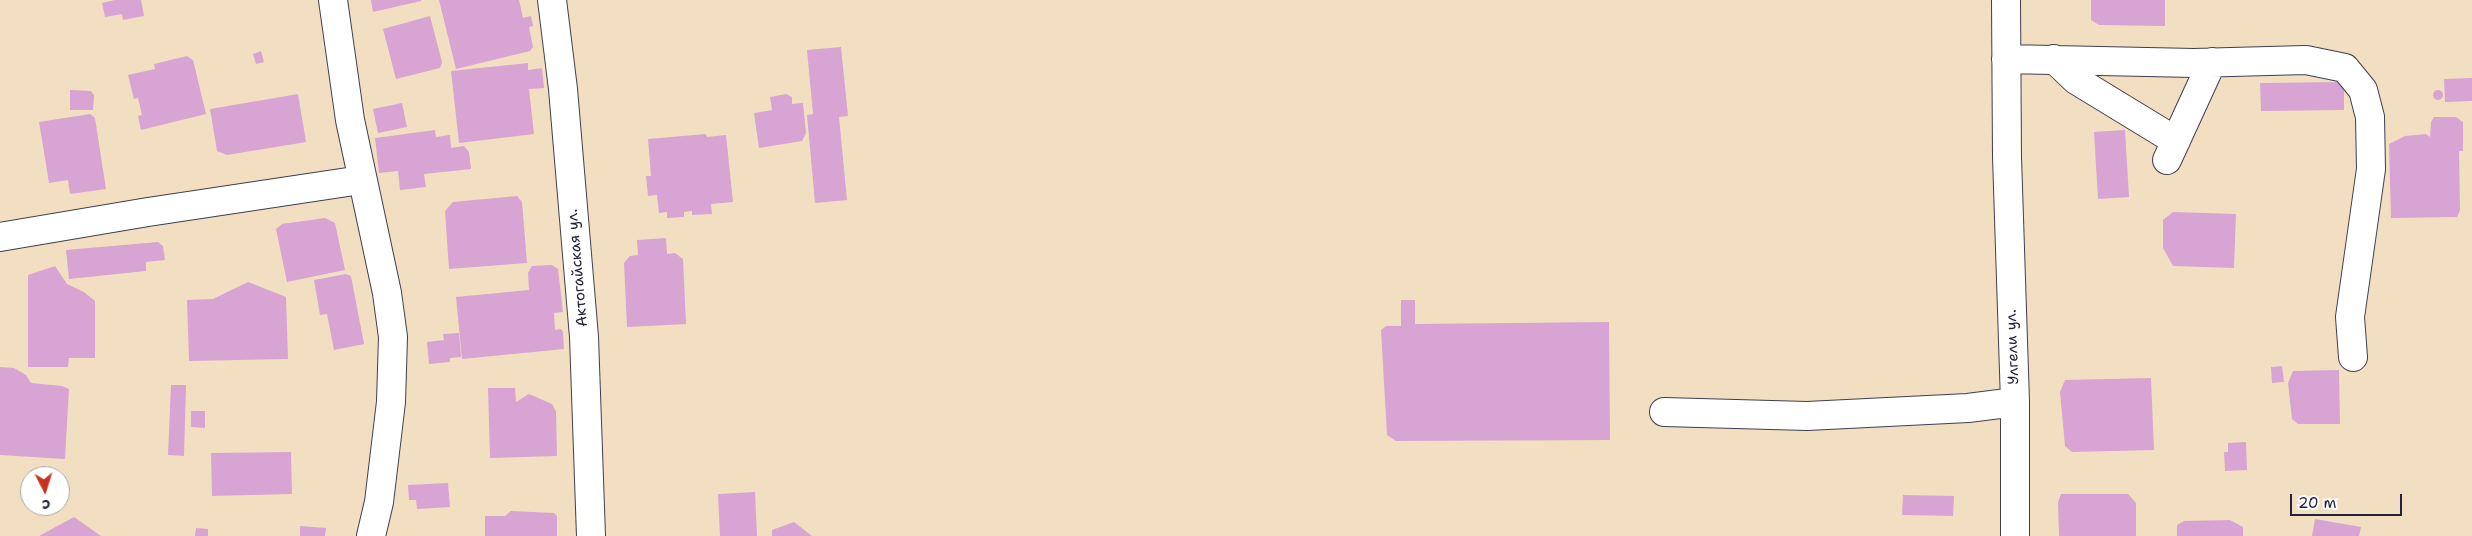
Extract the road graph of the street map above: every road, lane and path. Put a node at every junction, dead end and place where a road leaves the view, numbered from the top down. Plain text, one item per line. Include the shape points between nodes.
1 (333, 0) edge
2 (552, 0) edge
3 (2006, 0) edge
4 (2006, 58) junction
5 (2054, 59) junction
6 (2212, 62) junction
7 (361, 180) junction
8 (0, 237) edge
9 (2353, 357) dead end
10 (2015, 402) junction
11 (1664, 412) dead end
12 (371, 536) edge
13 (591, 536) edge
14 (2015, 536) edge

1 - 7 street
2 - 13 street, Актогайская ул. via 563,88 584,338
3 - 4 street, Улгели ул.
4 - 5 street
4 - 10 street, Улгели ул.
5 - 6 street
5 - 6 street via 2076,80 2172,150
6 - 9 street via 2306,60 2345,68 2363,90 2370,117 2371,169 2350,317
7 - 8 street
7 - 12 street via 394,337 390,412 379,502
10 - 11 street, Улгели ул. via 1968,408 1807,416
10 - 14 street

